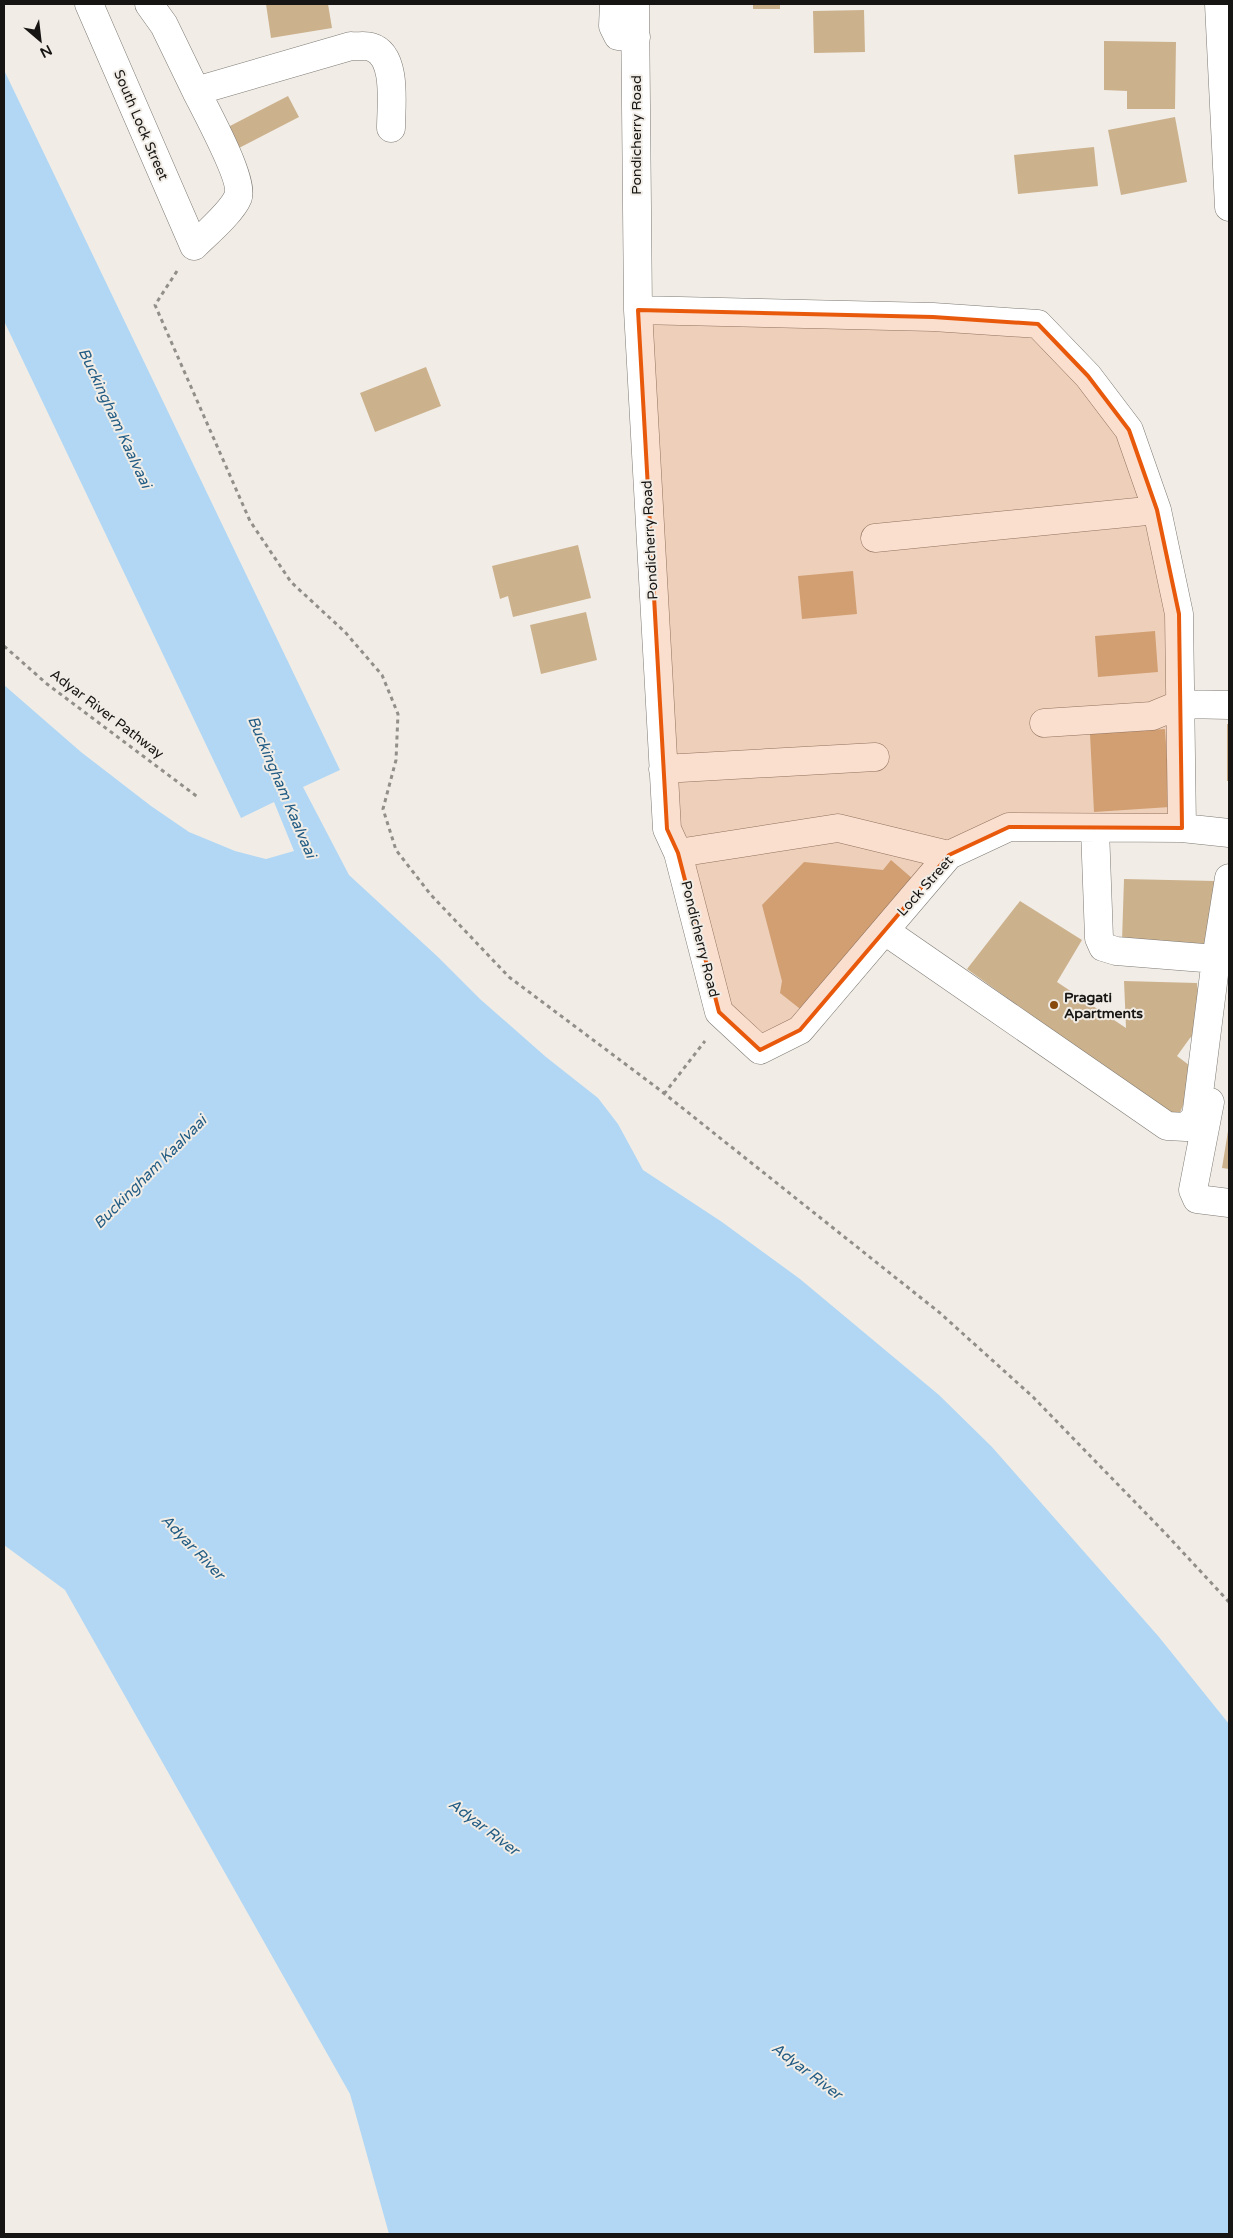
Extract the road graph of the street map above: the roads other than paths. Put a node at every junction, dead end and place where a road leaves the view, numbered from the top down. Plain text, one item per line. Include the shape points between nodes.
1 (89, 4) edge
2 (149, 4) edge
3 (614, 4) edge
4 (635, 4) edge
5 (1219, 4) edge
6 (636, 37) junction
7 (196, 91) junction
8 (391, 128) dead end
9 (1229, 206) edge
10 (638, 310) junction
11 (1157, 510) junction
12 (875, 538) dead end
13 (1181, 704) junction
14 (1229, 705) edge
15 (1044, 723) dead end
16 (875, 757) dead end
17 (663, 769) junction
18 (1182, 828) junction
19 (1095, 829) junction
20 (1229, 833) edge
21 (1229, 837) edge
22 (678, 853) junction
23 (949, 855) junction
24 (1229, 878) edge
25 (885, 931) junction
26 (1216, 959) junction
27 (1229, 1002) edge
28 (760, 1050) joint
29 (1229, 1203) edge

1 - 7 street, South Lock Street via 194,246 238,197 238,180
2 - 7 street via 164,25
3 - 6 street via 613,26 618,36
4 - 6 street, Pondicherry Road
5 - 9 street
6 - 10 street, Pondicherry Road
7 - 8 street via 351,46 372,47 390,68
10 - 11 street via 933,317 1038,324 1088,376 1129,430
10 - 17 street, Pondicherry Road
11 - 12 street
11 - 13 street via 1179,614
13 - 14 street
13 - 15 street via 1152,716
13 - 18 street
16 - 17 street
17 - 22 street, Pondicherry Road via 667,828
18 - 19 street, Lock Street
18 - 20 street, Lock Street
19 - 23 street, Lock Street via 1009,827
19 - 26 street via 1099,938 1103,947 1116,951
20 - 21 street
22 - 23 street via 838,828
22 - 28 street, Pondicherry Road via 719,1012
23 - 25 street, Lock Street
24 - 26 street
25 - 26 street via 1167,1126 1186,1127 1196,1117
25 - 28 street, Lock Street via 800,1030
27 - 29 street via 1193,1190 1197,1199

